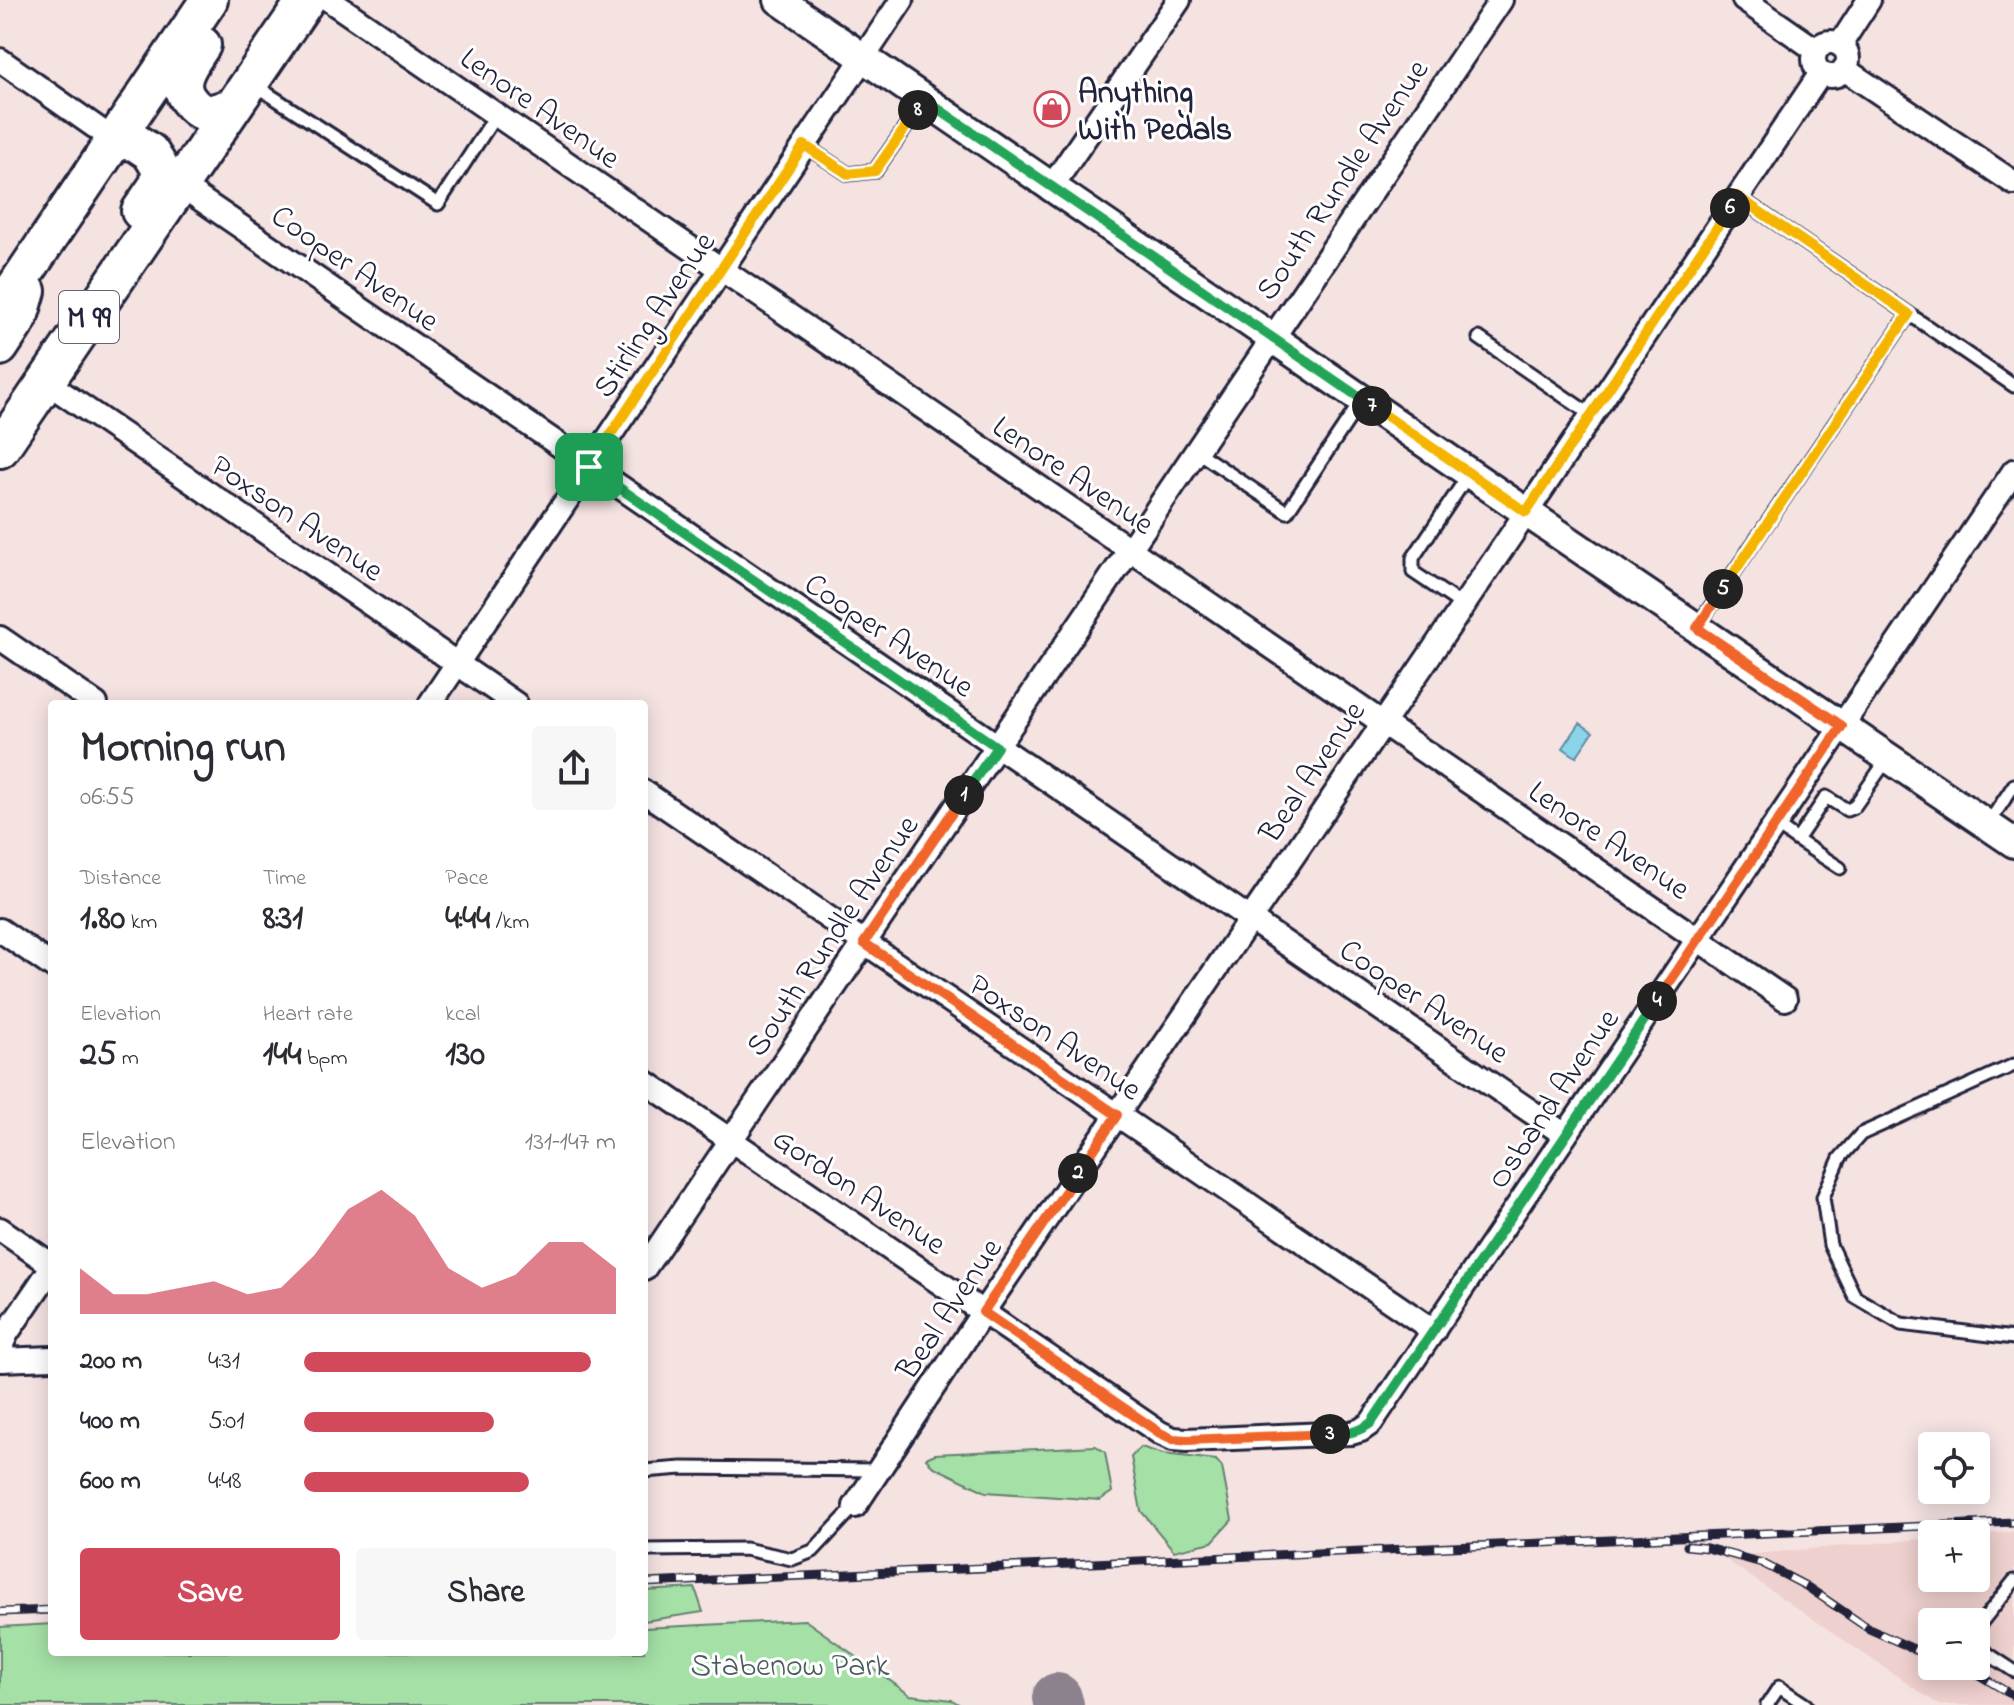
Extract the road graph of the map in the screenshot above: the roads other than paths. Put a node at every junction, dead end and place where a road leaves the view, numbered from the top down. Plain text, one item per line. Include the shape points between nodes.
1 (209, 0) edge
2 (232, 0) edge
3 (306, 0) edge
4 (329, 0) edge
5 (779, 0) edge
6 (902, 0) edge
7 (1179, 0) edge
8 (1501, 0) edge
9 (1744, 0) edge
10 (1869, 0) edge
11 (1840, 45) junction
12 (1816, 50) junction
13 (863, 58) junction
14 (0, 60) edge
15 (1844, 69) junction
16 (1821, 73) junction
17 (240, 94) junction
18 (925, 100) junction
19 (496, 115) junction
20 (114, 140) junction
21 (804, 145) junction
22 (2014, 183) edge
23 (180, 185) junction
24 (1052, 186) junction
25 (1737, 196) junction
26 (35, 258) junction
27 (721, 270) junction
28 (0, 310) edge
29 (1909, 314) junction
30 (1272, 338) junction
31 (1479, 338) dead end
32 (0, 347) edge
33 (45, 381) junction
34 (2014, 386) edge
35 (1362, 400) junction
36 (1591, 415) junction
37 (0, 446) edge
38 (1196, 450) junction
39 (589, 467) junction
40 (2014, 471) edge
41 (1470, 474) junction
42 (1526, 512) junction
43 (1130, 551) junction
44 (1462, 605) junction
45 (1697, 628) junction
46 (0, 638) edge
47 (457, 663) junction
48 (90, 700) edge
49 (433, 700) edge
50 (510, 700) edge
51 (1382, 723) junction
52 (1842, 726) junction
53 (997, 747) junction
54 (1888, 757) junction
55 (2014, 785) edge
56 (648, 795) edge
57 (1776, 825) junction
58 (2006, 834) edge
59 (1797, 840) junction
60 (1840, 868) dead end
61 (1250, 919) junction
62 (0, 930) edge
63 (1699, 939) junction
64 (864, 943) junction
65 (48, 963) edge
66 (1785, 999) dead end
67 (2014, 1065) edge
68 (648, 1084) edge
69 (1117, 1115) junction
70 (1565, 1135) junction
71 (731, 1141) junction
72 (0, 1229) edge
73 (48, 1263) edge
74 (648, 1263) edge
75 (48, 1272) edge
76 (983, 1312) junction
77 (1434, 1331) junction
78 (2014, 1338) edge
79 (48, 1358) edge
80 (2, 1360) edge
81 (1160, 1433) joint
82 (878, 1470) junction
83 (648, 1471) edge
84 (855, 1506) joint
85 (648, 1550) edge
86 (2014, 1581) edge
87 (1990, 1611) edge
88 (1990, 1655) edge
89 (2014, 1671) edge
90 (1767, 1705) edge
91 (1806, 1705) edge

1 - 20 main road, M 99
2 - 17 main road via 182,83 184,95 206,113
3 - 17 main road, M 99
4 - 19 street, Lenore Avenue
5 - 13 street
6 - 13 street, Stirling Avenue
7 - 24 street
8 - 30 street, South Rundle Avenue
9 - 12 street
10 - 11 street
11 - 12 street via 1830,42
11 - 15 street via 1848,58
12 - 16 street via 1815,65
13 - 18 street
13 - 21 street, Stirling Avenue
14 - 20 street
15 - 16 street via 1836,75
15 - 22 street
16 - 25 street, Beal Avenue
17 - 19 lane via 438,204
17 - 23 main road, M 99
18 - 21 lane via 875,171 848,174
18 - 24 street
19 - 27 street, Lenore Avenue
20 - 26 main road, M 99
20 - 37 main road via 135,142 150,152 160,168 159,183 7,408
21 - 27 street, Stirling Avenue
23 - 33 main road, M 99
23 - 39 street, Cooper Avenue
24 - 30 street
25 - 29 lane
25 - 36 street, Beal Avenue
26 - 28 main road, M 99
26 - 32 main road via 19,318
27 - 39 street, Stirling Avenue
27 - 43 street, Lenore Avenue
29 - 34 lane
29 - 45 lane
30 - 35 street
30 - 38 street, South Rundle Avenue
31 - 36 lane
33 - 37 main road, M 99
33 - 47 street, Poxson Avenue
35 - 38 lane via 1287,512
35 - 41 street
36 - 42 street, Beal Avenue
38 - 43 street, South Rundle Avenue
39 - 47 street, Stirling Avenue
39 - 53 street, Cooper Avenue
40 - 52 street, Osband Avenue
41 - 42 street
41 - 44 lane via 1413,558 1413,572
42 - 44 street, Beal Avenue
42 - 45 street
43 - 51 street, Lenore Avenue
43 - 53 street, South Rundle Avenue
44 - 51 street, Beal Avenue
45 - 52 street
46 - 48 street
47 - 49 street, Stirling Avenue
47 - 50 street, Poxson Avenue
51 - 61 street, Beal Avenue
51 - 63 street, Lenore Avenue
52 - 54 street
52 - 57 street, Osband Avenue
53 - 61 street, Cooper Avenue
53 - 64 street, South Rundle Avenue
54 - 58 street
54 - 59 lane via 1854,807 1847,810 1826,797
55 - 58 lane
56 - 64 street, Poxson Avenue
57 - 59 lane
57 - 63 street, Osband Avenue
59 - 60 lane
61 - 69 street, Beal Avenue
61 - 70 street, Cooper Avenue
62 - 65 street
63 - 66 street, Lenore Avenue
63 - 70 street, Osband Avenue
64 - 69 street, Poxson Avenue
64 - 71 street, South Rundle Avenue
67 - 78 lane via 1861,1134 1840,1158 1823,1197 1830,1245 1855,1297 1901,1324
68 - 71 street, Gordon Avenue
69 - 76 street, Beal Avenue
69 - 77 street, Poxson Avenue
70 - 77 street, Osband Avenue
71 - 74 street, South Rundle Avenue
71 - 76 street, Gordon Avenue
72 - 73 street
75 - 80 street via 7,1333
76 - 81 street, Gordon Avenue
76 - 82 street, Beal Avenue
77 - 81 street, Osband Avenue via 1361,1430 1187,1440
79 - 80 street
82 - 83 lane
82 - 84 street, Beal Avenue
84 - 85 lane via 813,1551 792,1559 745,1549
86 - 87 lane
88 - 89 lane
90 - 91 lane via 1779,1687

